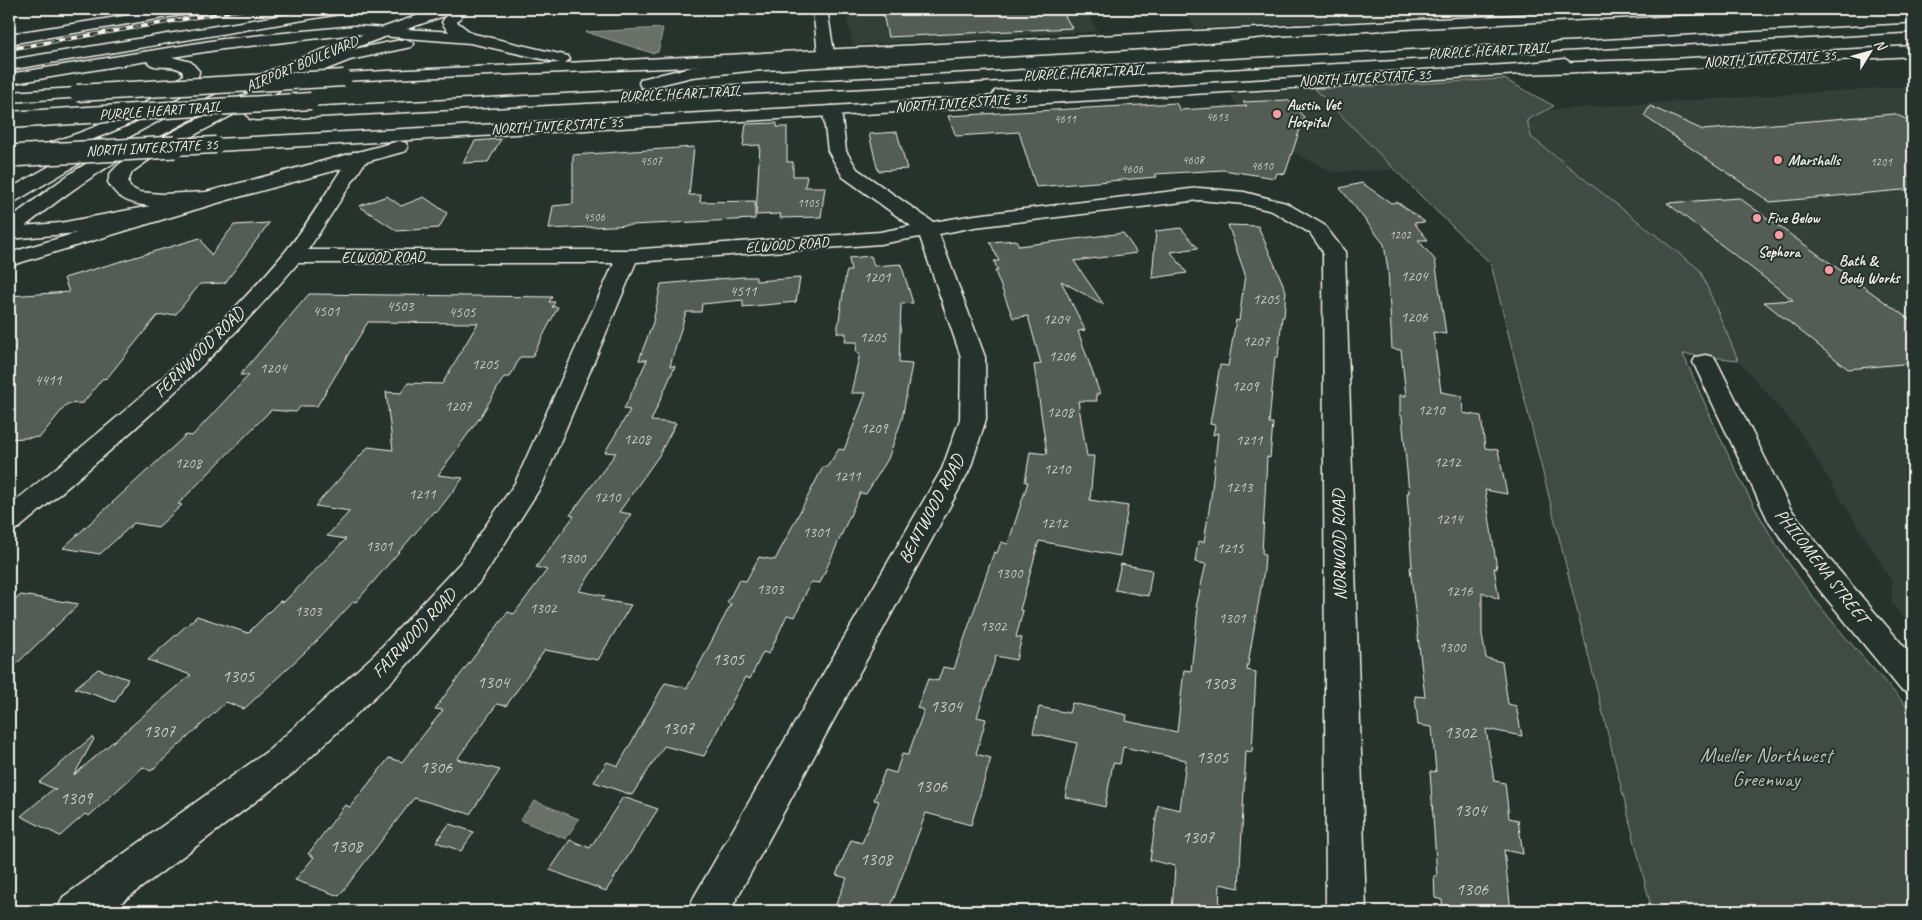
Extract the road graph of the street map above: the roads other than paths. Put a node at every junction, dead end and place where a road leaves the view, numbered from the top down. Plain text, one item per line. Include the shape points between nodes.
1 (193, 9) edge
2 (345, 9) edge
3 (421, 9) edge
4 (450, 9) edge
5 (460, 9) edge
6 (820, 9) edge
7 (70, 14) dead end
8 (1707, 16) edge
9 (1913, 28) edge
10 (355, 30) junction
11 (1297, 30) junction
12 (381, 31) junction
13 (326, 32) junction
14 (44, 33) junction
15 (167, 38) junction
16 (470, 38) junction
17 (1717, 38) junction
18 (9, 39) edge
19 (1913, 51) edge
20 (826, 54) junction
21 (1851, 55) junction
22 (1913, 59) edge
23 (119, 62) junction
24 (9, 65) edge
25 (636, 65) junction
26 (1520, 69) junction
27 (9, 79) edge
28 (647, 83) junction
29 (757, 90) junction
30 (9, 96) edge
31 (1062, 97) junction
32 (311, 101) junction
33 (9, 110) edge
34 (832, 111) junction
35 (264, 115) junction
36 (9, 120) edge
37 (492, 129) junction
38 (9, 130) edge
39 (28, 137) dead end
40 (9, 156) edge
41 (360, 156) junction
42 (9, 162) edge
43 (217, 196) junction
44 (9, 197) edge
45 (1279, 207) joint
46 (927, 228) junction
47 (9, 229) edge
48 (9, 233) edge
49 (628, 256) junction
50 (292, 257) junction
51 (9, 260) edge
52 (1705, 362) dead end
53 (9, 521) edge
54 (1913, 680) edge
55 (78, 911) edge
56 (708, 911) edge
57 (1346, 911) edge

1 - 14 main road
2 - 15 main road
3 - 10 main road, AIRPORT BOULEVARD
4 - 12 main road, AIRPORT BOULEVARD
5 - 16 main road via 449,22 452,28
6 - 20 main road
7 - 14 main road
8 - 11 main road
8 - 28 main road, PURPLE HEART TRAIL
9 - 17 main road, PURPLE HEART TRAIL
10 - 12 main road
10 - 13 main road
10 - 44 main road, AIRPORT BOULEVARD via 280,57 205,91 90,149
11 - 20 main road
11 - 28 main road via 1172,42 758,66 692,72
12 - 16 main road
12 - 47 main road, AIRPORT BOULEVARD via 308,59 206,105 138,141 82,176
13 - 15 main road
13 - 23 main road via 223,44
14 - 18 main road
15 - 24 main road
16 - 25 main road via 567,60
16 - 43 main road via 386,47 325,63 173,139 130,164 118,181 126,194 140,199
17 - 26 main road via 1673,52
17 - 29 main road, PURPLE HEART TRAIL
19 - 21 main road, NORTH INTERSTATE 35
20 - 25 main road
21 - 22 main road
21 - 26 main road, NORTH INTERSTATE 35
23 - 27 main road
23 - 42 main road via 176,62 192,71 191,76 168,95 124,120
25 - 30 main road, bridge
26 - 31 main road, NORTH INTERSTATE 35
28 - 32 main road, PURPLE HEART TRAIL
29 - 31 main road via 810,98 1027,94
29 - 35 main road, PURPLE HEART TRAIL
31 - 34 main road, NORTH INTERSTATE 35
32 - 33 main road, PURPLE HEART TRAIL, bridge via 240,99
32 - 36 main road, PURPLE HEART TRAIL, bridge
34 - 37 main road, NORTH INTERSTATE 35
34 - 46 main road via 837,151 850,173
35 - 38 main road, PURPLE HEART TRAIL
35 - 39 main road, PURPLE HEART TRAIL via 206,125
37 - 40 main road, NORTH INTERSTATE 35, bridge
37 - 41 main road
41 - 43 main road
41 - 50 main road, FERNWOOD ROAD via 333,201
43 - 48 main road via 71,228
43 - 51 main road
45 - 46 main road, ELWOOD ROAD via 1244,198 1198,194
45 - 57 main road, NORWOOD ROAD via 1317,228 1334,252
46 - 49 main road, ELWOOD ROAD via 880,238
46 - 56 main road, BENTWOOD ROAD via 973,357 973,419 956,469
49 - 50 main road, ELWOOD ROAD
49 - 55 main road, FAIRWOOD ROAD via 528,485 471,571 386,665 282,761
50 - 53 main road, FERNWOOD ROAD via 220,335 161,391
52 - 54 main road, PHILOMENA STREET via 1778,513 1820,569

